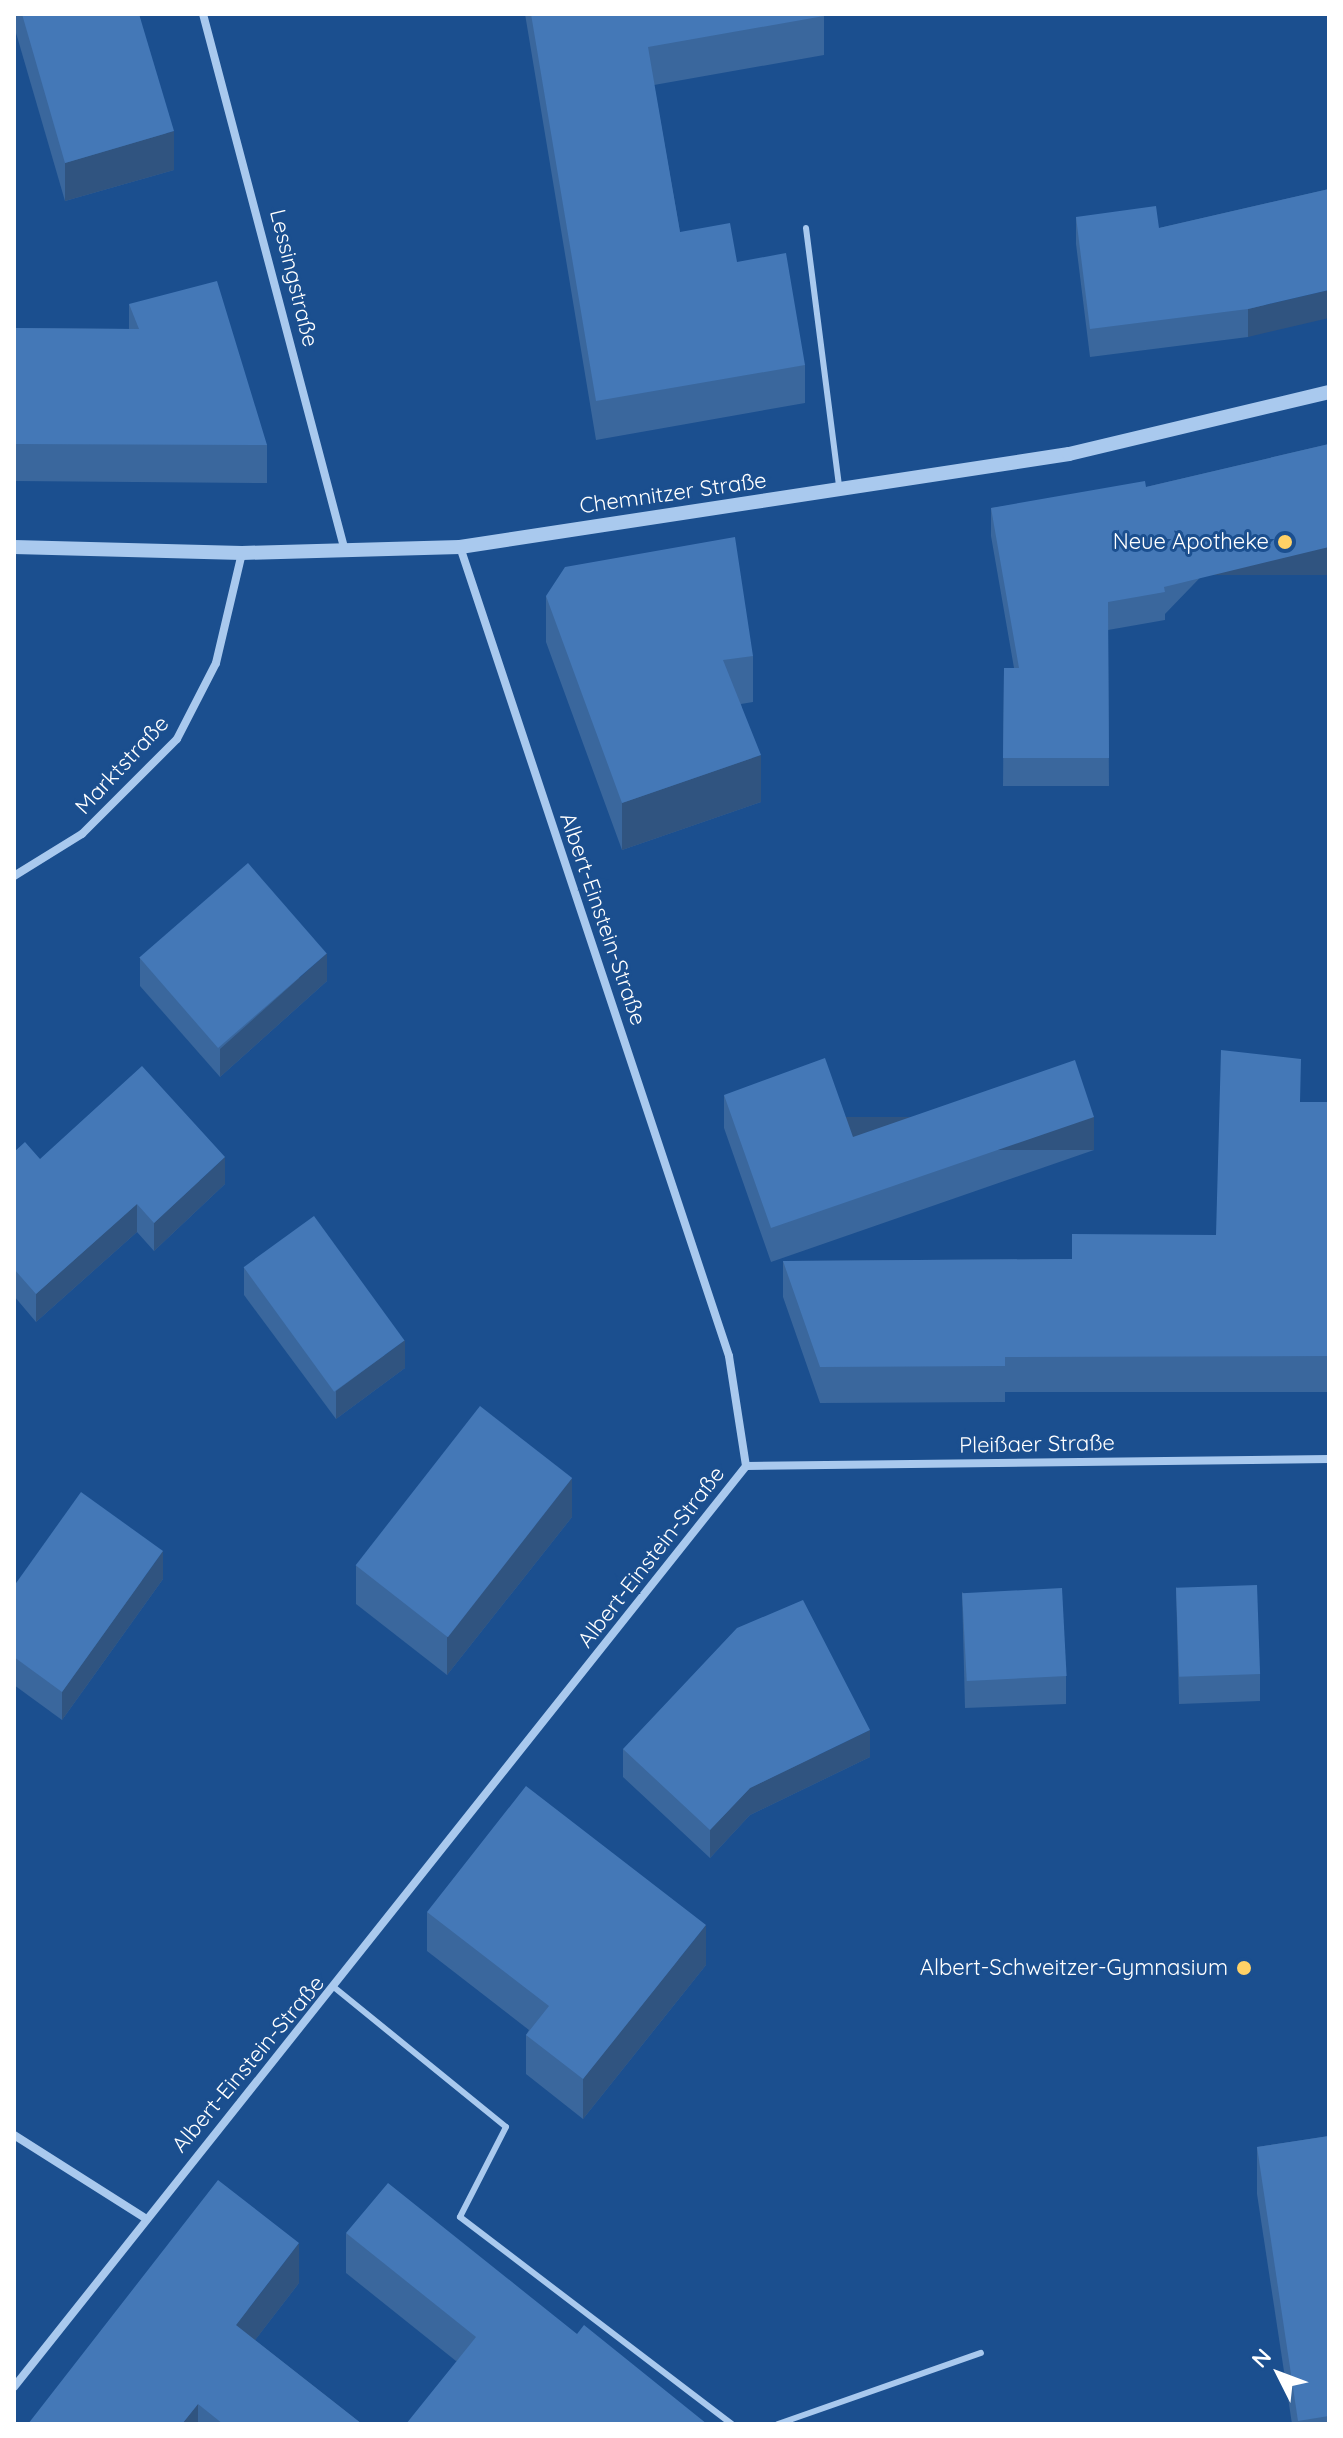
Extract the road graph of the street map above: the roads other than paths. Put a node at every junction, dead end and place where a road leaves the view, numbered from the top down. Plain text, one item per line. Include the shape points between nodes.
1 (203, 14) edge
2 (806, 228) dead end
3 (1329, 392) edge
4 (839, 491) junction
5 (14, 547) edge
6 (460, 547) junction
7 (346, 552) junction
8 (242, 553) junction
9 (14, 876) edge
10 (1329, 1459) edge
11 (746, 1466) junction
12 (335, 1988) junction
13 (14, 2135) edge
14 (143, 2217) junction
15 (981, 2353) dead end
16 (14, 2387) edge
17 (732, 2424) edge
18 (778, 2424) edge

1 - 7 street, Lessingstraße
2 - 4 lane
3 - 4 street, Chemnitzer Straße via 1069,454
4 - 6 street, Chemnitzer Straße
5 - 8 street, Chemnitzer Straße
6 - 7 street, Chemnitzer Straße
6 - 11 street, Albert-Einstein-Straße via 729,1356
7 - 8 street, Chemnitzer Straße
8 - 9 street, Marktstraße via 216,663 177,739 82,834
10 - 11 street, Pleißaer Straße
11 - 12 street, Albert-Einstein-Straße
12 - 14 street, Albert-Einstein-Straße
12 - 17 lane via 506,2127 460,2217
13 - 14 street
14 - 16 street, Albert-Einstein-Straße
15 - 18 lane

